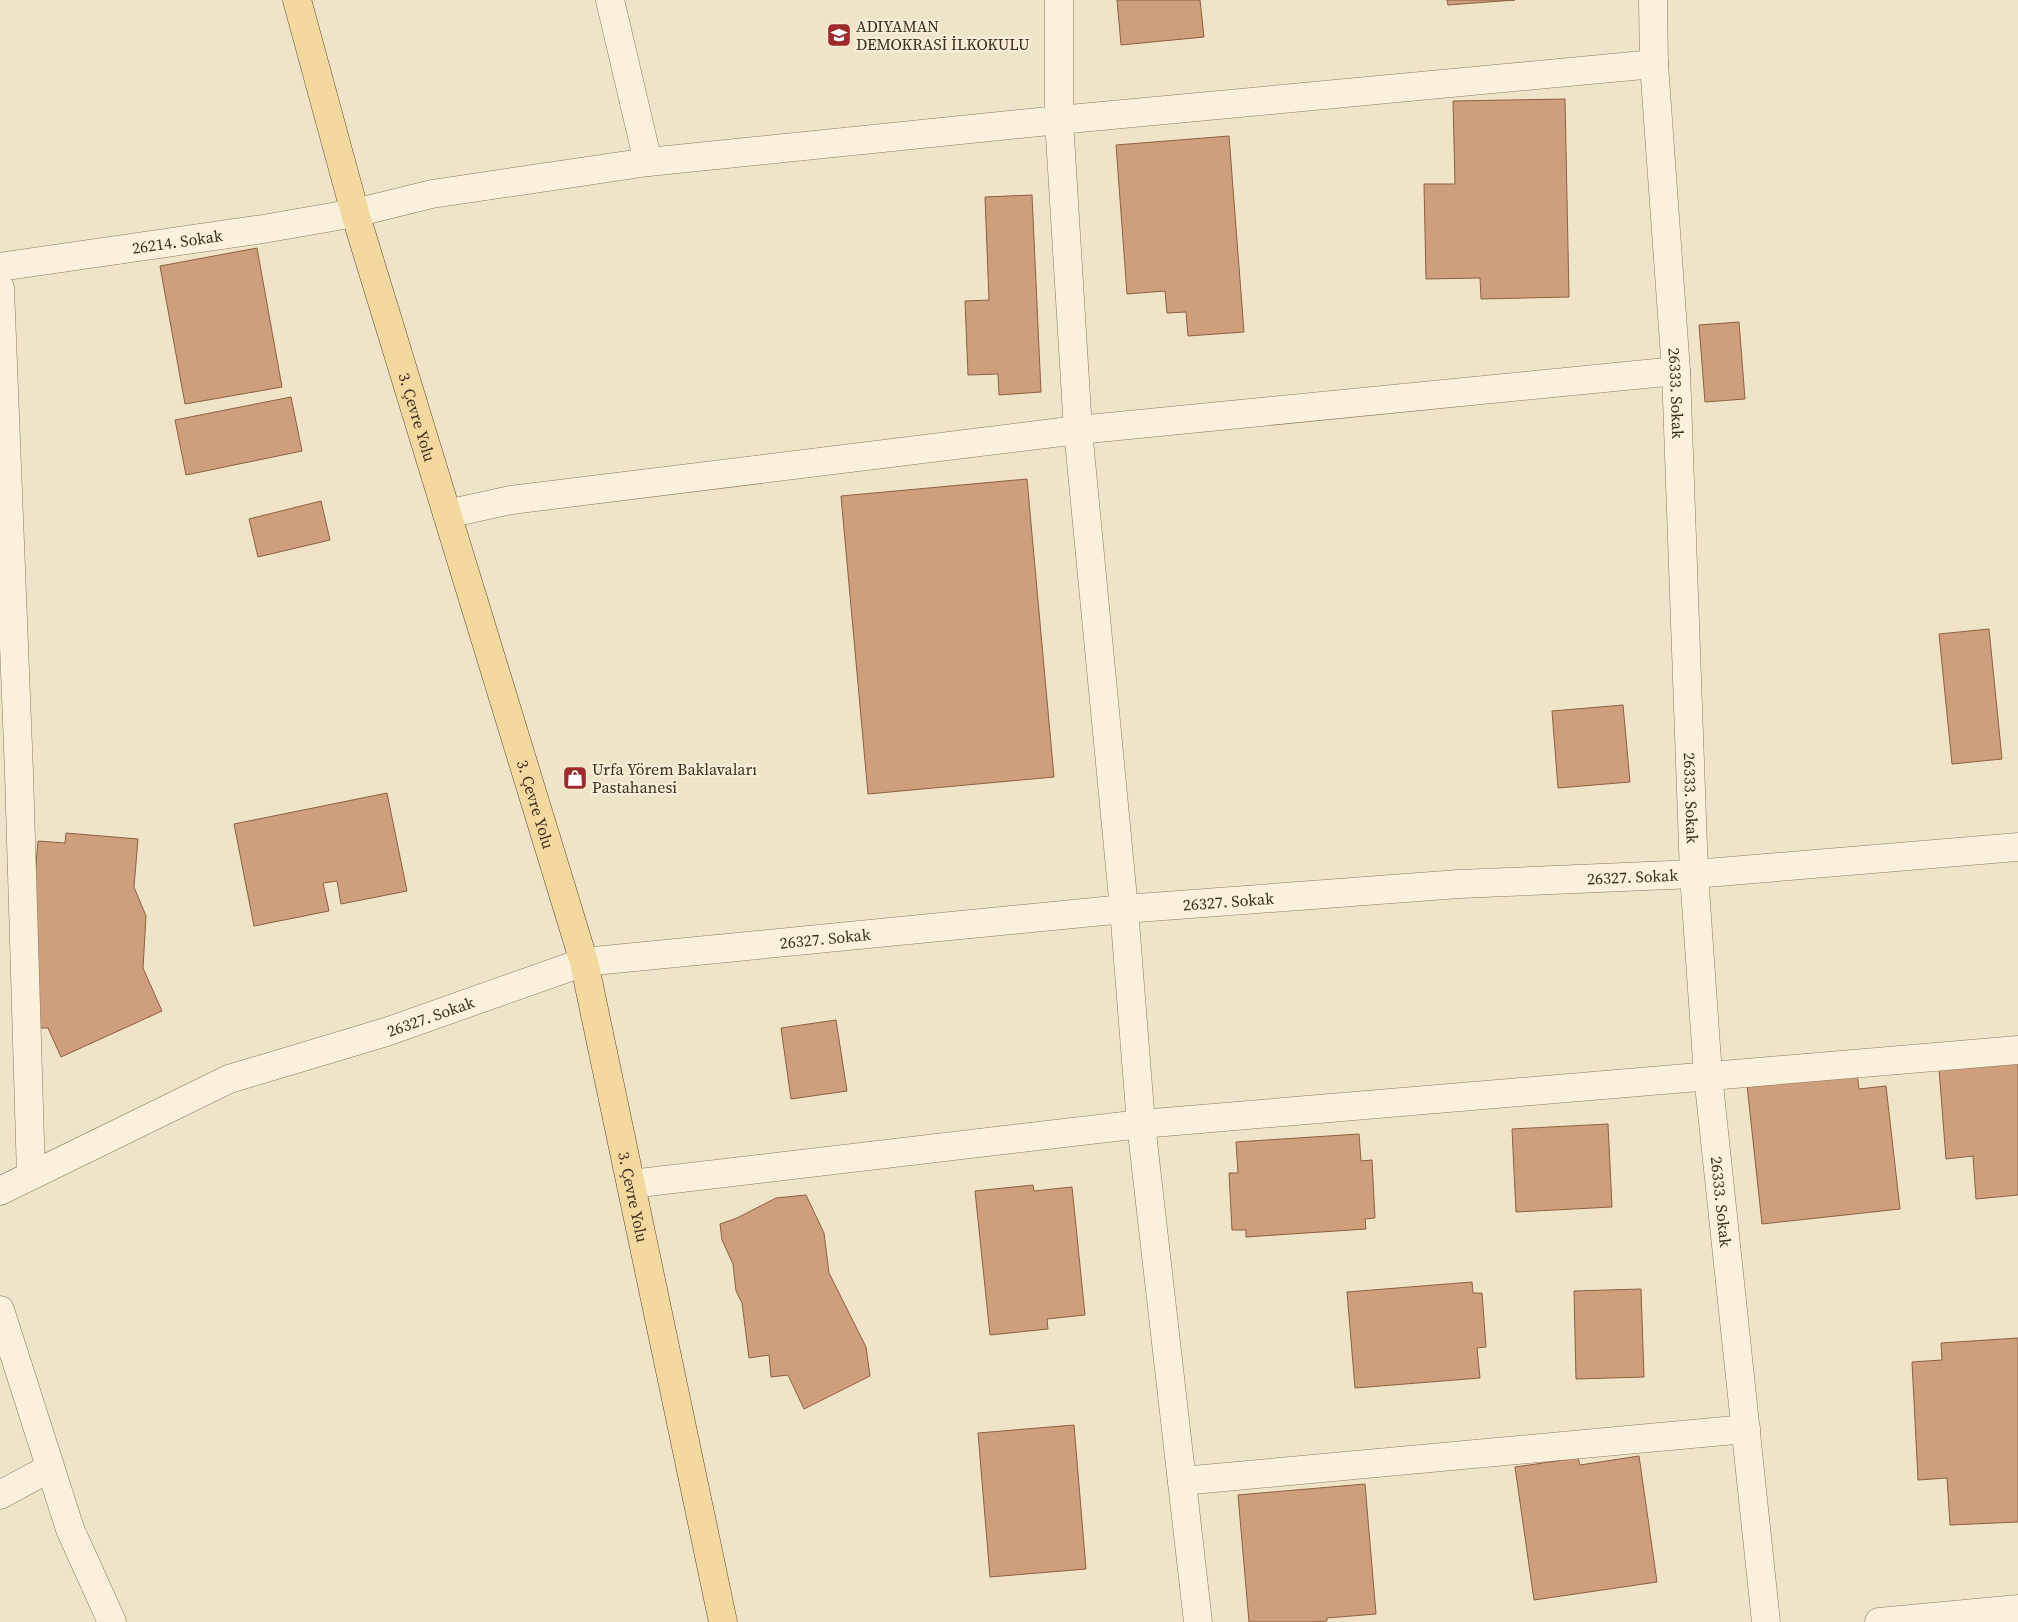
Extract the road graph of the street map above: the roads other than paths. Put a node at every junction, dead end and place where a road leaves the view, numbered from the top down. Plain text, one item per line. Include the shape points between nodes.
1 (297, 0) edge
2 (610, 0) edge
3 (1059, 0) edge
4 (1653, 0) edge
5 (1654, 64) junction
6 (1059, 120) junction
7 (648, 162) junction
8 (354, 213) junction
9 (0, 267) edge
10 (0, 288) edge
11 (1676, 371) junction
12 (1078, 430) junction
13 (447, 514) junction
14 (2018, 847) edge
15 (1694, 874) junction
16 (1124, 908) junction
17 (584, 962) junction
18 (2018, 1050) edge
19 (1708, 1075) junction
20 (1141, 1124) junction
21 (31, 1175) junction
22 (631, 1184) junction
23 (0, 1190) edge
24 (0, 1310) edge
25 (1746, 1429) junction
26 (50, 1468) junction
27 (1182, 1481) junction
28 (0, 1495) edge
29 (2018, 1609) edge
30 (112, 1622) edge
31 (723, 1622) edge
32 (1198, 1622) edge
33 (1766, 1622) edge
34 (1879, 1622) edge

1 - 8 main road, 3. Çevre Yolu
2 - 7 street
3 - 6 street
4 - 5 street, 26333. Sokak
5 - 6 street, 26214. Sokak
5 - 11 street, 26333. Sokak
6 - 7 street, 26214. Sokak
6 - 12 street
7 - 8 street, 26214. Sokak via 432,194
8 - 9 street, 26214. Sokak
8 - 13 main road, 3. Çevre Yolu
10 - 21 street
11 - 12 street
11 - 15 street, 26333. Sokak
12 - 13 street via 511,500
12 - 16 street
13 - 17 main road, 3. Çevre Yolu
14 - 15 street, 26327. Sokak
15 - 16 street, 26327. Sokak via 1459,884
15 - 19 street, 26333. Sokak
16 - 17 street, 26327. Sokak
16 - 20 street
17 - 21 street, 26327. Sokak via 386,1032 229,1079
17 - 22 main road, 3. Çevre Yolu
18 - 19 street
19 - 20 street
19 - 25 street, 26333. Sokak
20 - 22 street
20 - 27 street
21 - 23 street, 26327. Sokak
22 - 31 main road, 3. Çevre Yolu
24 - 26 street
25 - 27 street
25 - 33 street, 26333. Sokak
26 - 28 street
26 - 30 street via 70,1529
27 - 32 street
29 - 34 street

